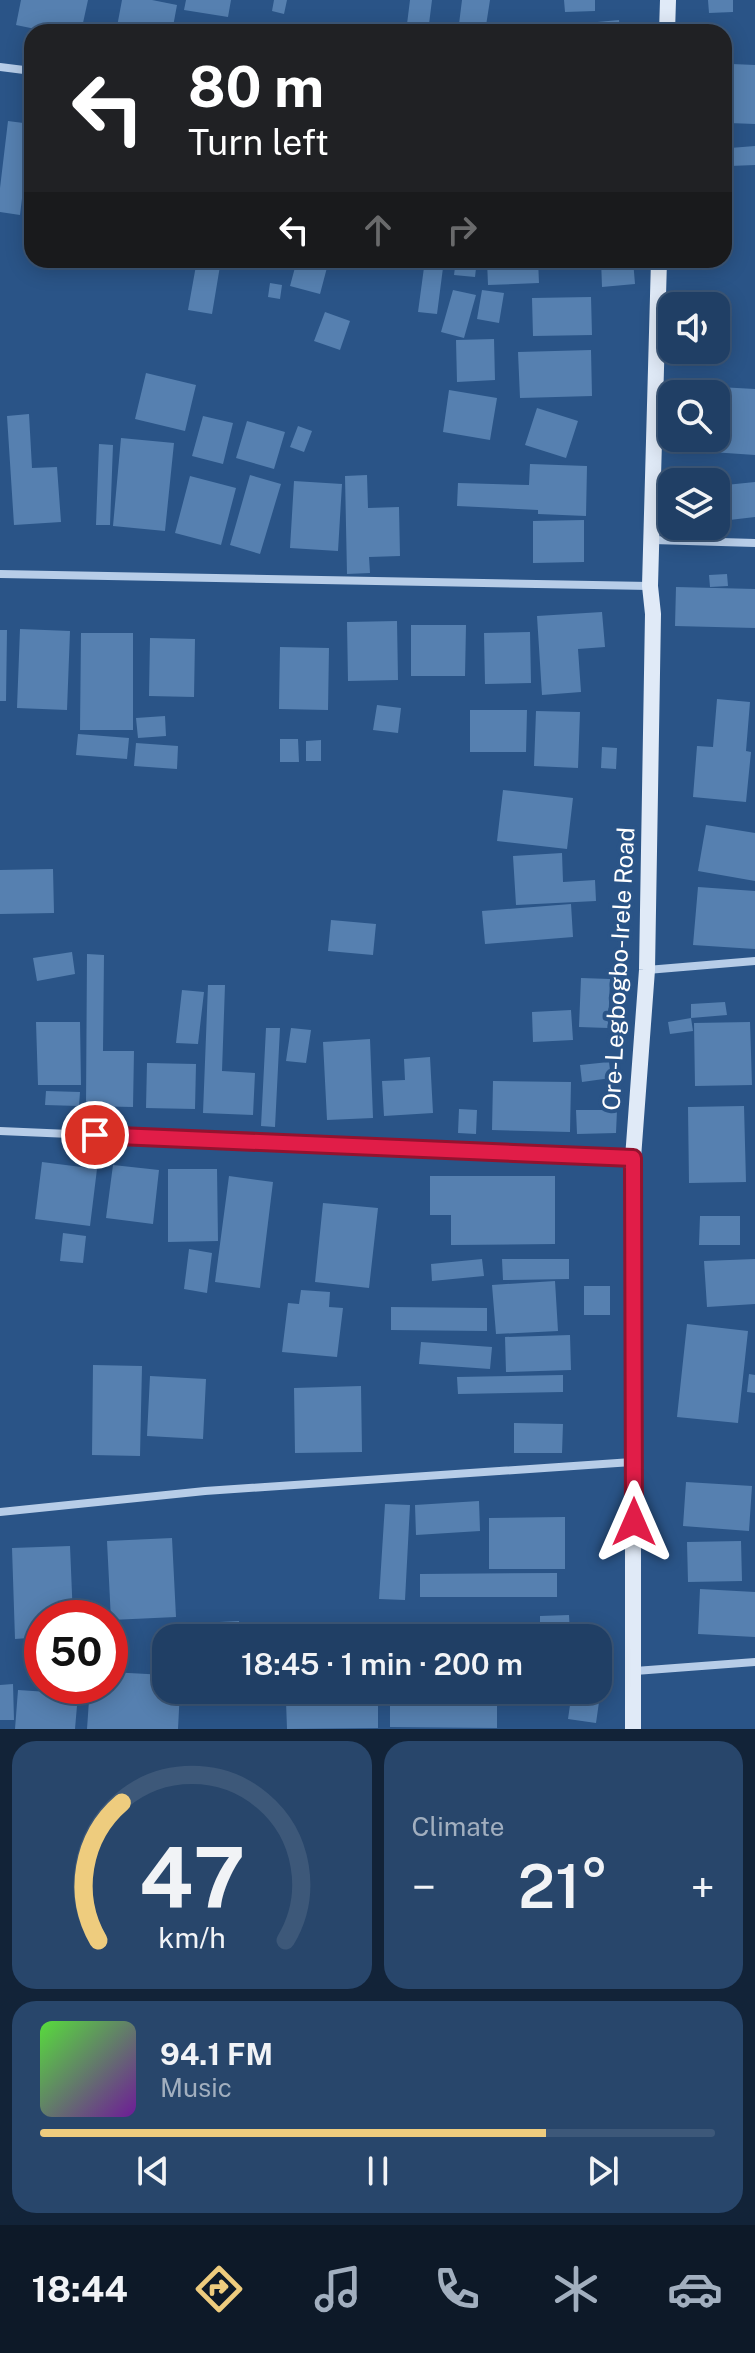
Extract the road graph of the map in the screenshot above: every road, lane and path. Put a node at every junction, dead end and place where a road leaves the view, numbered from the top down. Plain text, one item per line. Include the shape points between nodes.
1 (668, 0) edge
2 (667, 24) edge
3 (0, 67) edge
4 (24, 70) edge
5 (659, 268) edge
6 (653, 540) junction
7 (755, 543) edge
8 (0, 574) edge
9 (650, 586) junction
10 (755, 961) edge
11 (647, 970) junction
12 (0, 1131) edge
13 (633, 1158) junction
14 (633, 1462) junction
15 (0, 1512) edge
16 (755, 1662) edge
17 (635, 1671) junction
18 (633, 1729) edge

1 - 2 main road
3 - 4 street
5 - 6 main road, Ore-Legbogbo-Irele Road
6 - 7 street
6 - 9 main road, Ore-Legbogbo-Irele Road
8 - 9 street
9 - 11 main road, Ore-Legbogbo-Irele Road
10 - 11 street
11 - 13 main road, Ore-Legbogbo-Irele Road
12 - 13 street
13 - 14 main road, Ore-Legbogbo-Irele Road
14 - 15 street via 205,1491
14 - 17 main road, Ore-Legbogbo-Irele Road
16 - 17 street
17 - 18 main road, Ore-Legbogbo-Irele Road

